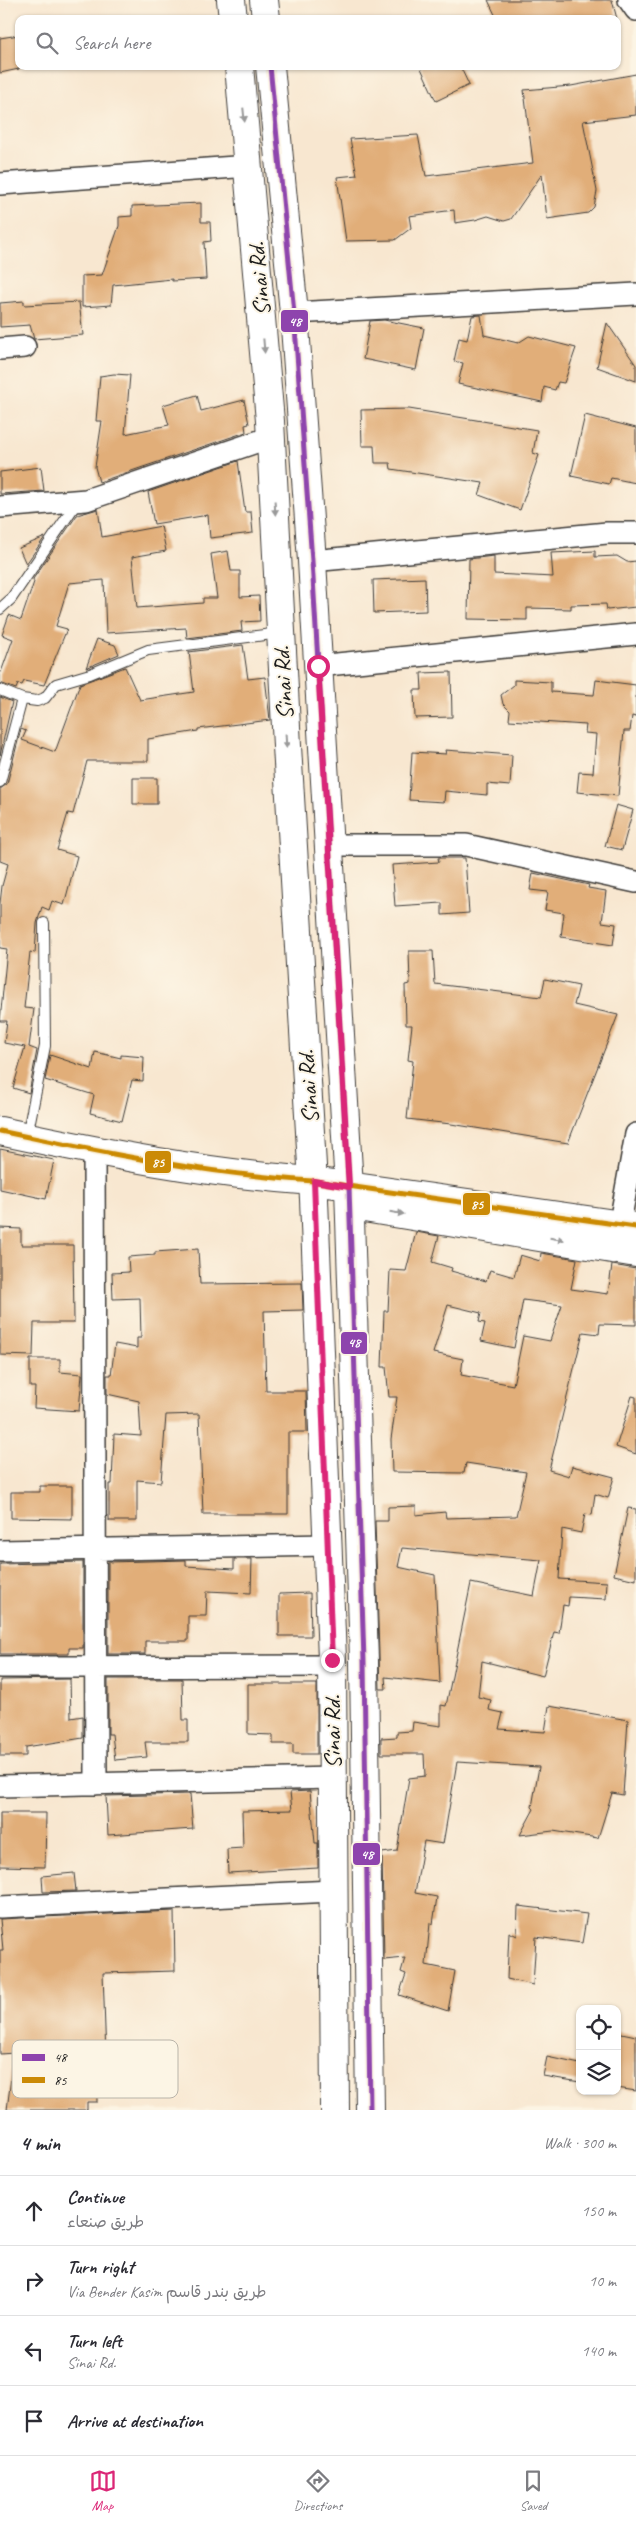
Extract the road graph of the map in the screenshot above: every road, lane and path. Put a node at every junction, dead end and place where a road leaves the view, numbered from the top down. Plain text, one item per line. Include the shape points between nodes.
1 (629, 0) edge
2 (266, 5) edge
3 (232, 9) edge
4 (636, 10) edge
5 (239, 70) edge
6 (270, 70) edge
7 (249, 166) junction
8 (0, 184) edge
9 (636, 294) edge
10 (294, 313) junction
11 (25, 347) dead end
12 (0, 349) edge
13 (271, 437) junction
14 (78, 500) junction
15 (0, 507) edge
16 (636, 533) edge
17 (312, 561) junction
18 (0, 609) edge
19 (281, 632) junction
20 (636, 634) edge
21 (318, 666) junction
22 (0, 690) edge
23 (22, 699) junction
24 (0, 782) edge
25 (327, 845) junction
26 (636, 882) edge
27 (44, 923) dead end
28 (0, 1131) edge
29 (636, 1134) edge
30 (27, 1137) junction
31 (94, 1150) junction
32 (314, 1190) junction
33 (348, 1196) junction
34 (627, 1238) edge
35 (328, 1545) junction
36 (95, 1550) junction
37 (0, 1552) edge
38 (332, 1666) junction
39 (96, 1667) junction
40 (0, 1668) edge
41 (332, 1778) junction
42 (96, 1784) junction
43 (0, 1786) edge
44 (333, 1891) junction
45 (0, 1907) edge
46 (335, 2110) edge
47 (370, 2110) edge

1 - 4 street
2 - 3 street
5 -> 7 main road, Sinai Rd.
6 - 10 main road
7 - 8 street
7 -> 13 main road, Sinai Rd.
9 - 10 street
10 - 17 main road
11 - 12 street
13 - 14 street
13 -> 19 main road, Sinai Rd.
14 - 15 street
14 - 18 lane
16 - 17 street
17 - 21 main road
19 - 23 lane via 148,650 56,684 45,698 37,701
19 -> 32 main road, Sinai Rd.
20 - 21 street
21 - 25 main road
22 - 23 lane
23 - 24 lane
25 - 26 street via 466,845
25 - 33 main road
27 - 30 lane via 45,1046
28 - 30 main road
29 - 34 street
30 - 31 main road
31 - 32 main road via 271,1178
31 - 36 street
32 - 33 main road
32 - 35 main road, Sinai Rd.
33 - 34 main road
33 - 47 main road via 364,1661
35 - 36 street
35 - 38 main road, Sinai Rd.
36 - 37 street
36 - 39 street
38 - 39 street
38 - 41 main road, Sinai Rd.
39 - 40 street
39 - 42 street
41 - 42 street
41 - 44 main road, Sinai Rd.
42 - 43 street
44 - 45 street
44 - 46 main road, Sinai Rd.

